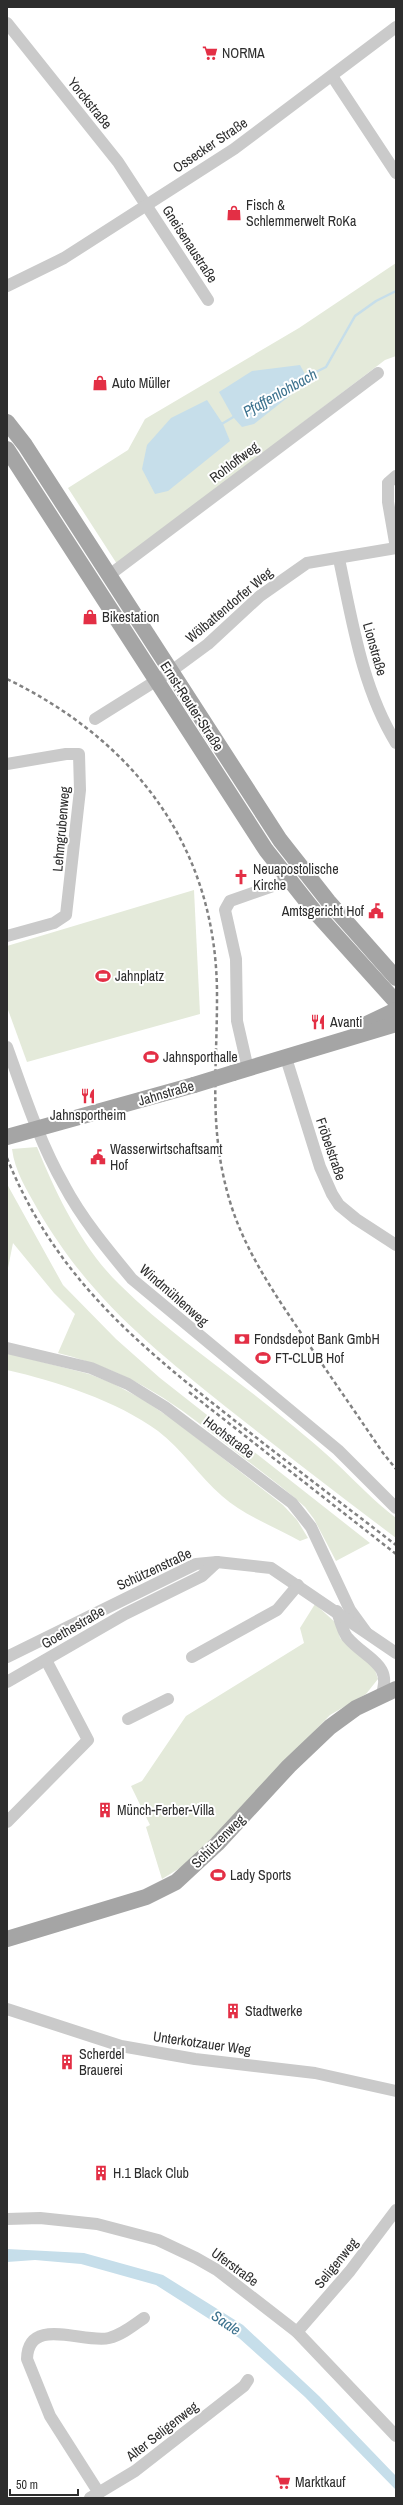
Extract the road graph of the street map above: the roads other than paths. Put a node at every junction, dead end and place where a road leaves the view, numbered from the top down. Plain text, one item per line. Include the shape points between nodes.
1 (7, 22) edge
2 (396, 28) edge
3 (332, 76) junction
4 (396, 173) edge
5 (147, 205) junction
6 (7, 285) edge
7 (208, 300) dead end
8 (378, 372) dead end
9 (7, 422) edge
10 (7, 449) edge
11 (396, 476) edge
12 (396, 548) edge
13 (339, 558) junction
14 (108, 576) junction
15 (170, 672) junction
16 (157, 682) junction
17 (95, 720) dead end
18 (394, 737) edge
19 (7, 764) edge
20 (290, 880) junction
21 (7, 936) edge
22 (396, 978) edge
23 (396, 1002) edge
24 (396, 1010) edge
25 (396, 1024) edge
26 (325, 1044) junction
27 (7, 1047) edge
28 (286, 1058) junction
29 (241, 1071) junction
30 (30, 1131) junction
31 (7, 1138) edge
32 (396, 1246) edge
33 (7, 1348) edge
34 (396, 1508) edge
35 (217, 1562) junction
36 (298, 1584) junction
37 (337, 1611) junction
38 (366, 1632) junction
39 (396, 1653) edge
40 (7, 1657) edge
41 (192, 1657) dead end
42 (46, 1660) junction
43 (7, 1682) edge
44 (396, 1689) edge
45 (381, 1696) junction
46 (168, 1699) dead end
47 (128, 1719) dead end
48 (7, 1822) edge
49 (7, 1939) edge
50 (7, 2009) edge
51 (396, 2091) edge
52 (396, 2210) edge
53 (7, 2219) edge
54 (144, 2318) dead end
55 (297, 2332) junction
56 (248, 2380) dead end
57 (396, 2436) edge
58 (95, 2496) edge

1 - 5 street, Yorckstraße via 111,153
2 - 3 street, Ossecker Straße
3 - 4 street
3 - 5 street, Ossecker Straße via 234,149
5 - 6 street, Ossecker Straße via 64,258
5 - 7 street, Gneisenaustraße
8 - 14 street, Rohloffweg
9 - 14 main road, Ernst-Reuter-Straße
10 - 16 main road, Ernst-Reuter-Straße
11 - 12 street via 388,483 388,502
12 - 13 street, Wölbattendorfer Weg
13 - 15 street, Wölbattendorfer Weg via 306,563 260,596 208,644
13 - 18 street, Lionstraße via 352,625 368,682
14 - 15 main road, Ernst-Reuter-Straße
15 - 16 street, Wölbattendorfer Weg
15 - 22 main road, Ernst-Reuter-Straße via 280,840 328,901
16 - 17 street, Wölbattendorfer Weg
16 - 20 main road, Ernst-Reuter-Straße via 244,818
19 - 21 street, Lehmgrubenweg via 79,754 80,790 66,914 54,923
20 - 23 main road, Ernst-Reuter-Straße
20 - 29 street via 230,901 225,910 236,959
24 - 26 main road, Jahnstraße
25 - 26 main road, Jahnstraße
26 - 28 main road, Jahnstraße
27 - 30 street, Windmühlenweg
28 - 29 main road, Jahnstraße
28 - 32 street, Fröbelstraße via 320,1167 332,1194 339,1205 356,1219
29 - 30 main road, Jahnstraße, bridge
30 - 31 main road, Jahnstraße
30 - 34 street, Windmühlenweg via 109,1252 132,1279 338,1450
33 - 38 street, Hochstraße via 91,1368 145,1393 292,1503 306,1518 350,1610
35 - 36 street, Schützenstraße via 271,1568
35 - 40 street, Schützenstraße via 196,1564
35 - 42 street, Goethestraße via 202,1576 125,1614
36 - 37 street, Schützenstraße
36 - 41 street via 277,1610
37 - 38 street, Schützenstraße
37 - 45 street via 347,1637 383,1671 386,1680
38 - 39 street, Schützenstraße
42 - 43 street, Goethestraße
42 - 48 street via 88,1740
44 - 45 main road, Schützenweg
45 - 49 main road, Schützenweg via 352,1710 316,1740 217,1844 176,1882 141,1899
46 - 47 street
50 - 51 street, Unterkotzauer Weg via 121,2046 195,2059 315,2073
52 - 55 street, Seligenweg via 350,2271
53 - 55 street, Uferstraße via 40,2218 97,2224 158,2240 217,2270
54 - 58 street via 109,2338 43,2335 31,2343 28,2350 27,2359 50,2416
55 - 57 street, Uferstraße
56 - 58 street, Alter Seligenweg via 244,2386 135,2471

